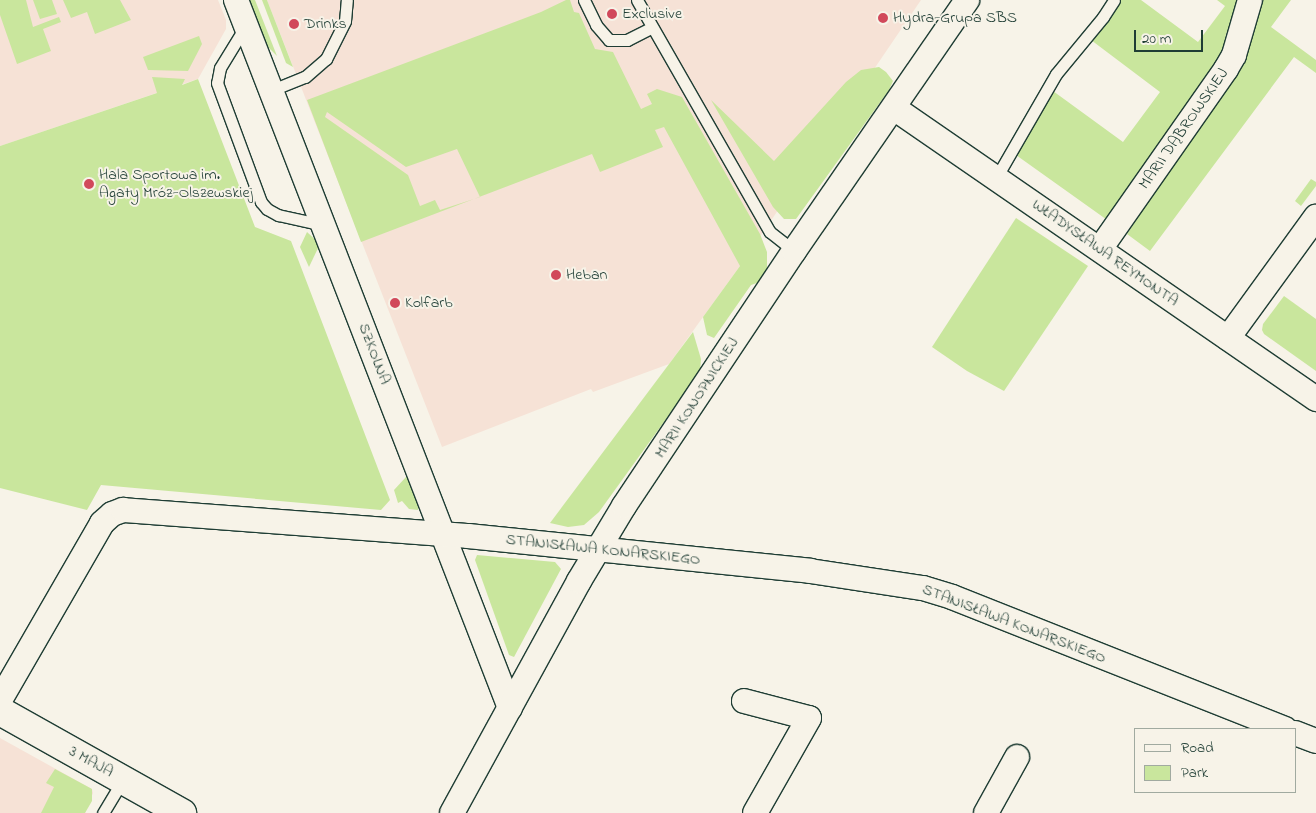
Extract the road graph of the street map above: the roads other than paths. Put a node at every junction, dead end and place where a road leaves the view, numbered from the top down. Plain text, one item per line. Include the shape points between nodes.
1 (236, 0) edge
2 (347, 0) edge
3 (584, 0) edge
4 (637, 0) edge
5 (968, 0) edge
6 (1114, 0) edge
7 (1250, 0) edge
8 (246, 25) junction
9 (652, 27) junction
10 (272, 90) junction
11 (894, 108) junction
12 (996, 178) junction
13 (1316, 216) edge
14 (324, 225) junction
15 (1100, 249) junction
16 (794, 251) junction
17 (1228, 338) junction
18 (1316, 398) edge
19 (443, 534) junction
20 (598, 549) junction
21 (0, 700) edge
22 (744, 701) dead end
23 (510, 708) junction
24 (0, 711) edge
25 (1283, 728) edge
26 (1296, 733) edge
27 (1316, 741) edge
28 (1017, 757) dead end
29 (123, 780) junction
30 (103, 813) edge
31 (182, 813) edge
32 (452, 813) edge
33 (755, 813) edge
34 (986, 813) edge

1 - 8 street, SZKOLNA
2 - 10 lane via 344,21 326,59 304,77
3 - 9 lane via 596,25 609,40 627,40
4 - 9 lane
5 - 11 street, MARII KONOPNICKIEJ
6 - 12 lane via 1056,74
7 - 15 street, MARII DĄBROWSKIEJ via 1234,55 1226,69
8 - 10 street, SZKOLNA
8 - 14 lane via 220,68 217,83 261,202 278,215
9 - 16 lane via 770,232
10 - 14 street, SZKOLNA
11 - 12 street, WŁADYSŁAWA REYMONTA
11 - 16 street, MARII KONOPNICKIEJ
12 - 15 street, WŁADYSŁAWA REYMONTA
13 - 17 street
14 - 19 street, SZKOLNA
15 - 17 street, WŁADYSŁAWA REYMONTA
16 - 20 street, MARII KONOPNICKIEJ
17 - 18 street, WŁADYSŁAWA REYMONTA
19 - 20 street, STANISŁAWA KONARSKIEGO
19 - 21 street, STANISŁAWA KONARSKIEGO via 131,511 112,514 102,523
19 - 23 street, SZKOLNA
20 - 23 street, MARII KONOPNICKIEJ
20 - 25 street, STANISŁAWA KONARSKIEGO via 810,571 923,588
22 - 33 street via 809,718
23 - 32 street, MARII KONOPNICKIEJ
24 - 29 street, 3 MAJA
26 - 27 street
28 - 34 street
29 - 30 lane
29 - 31 street, 3 MAJA

